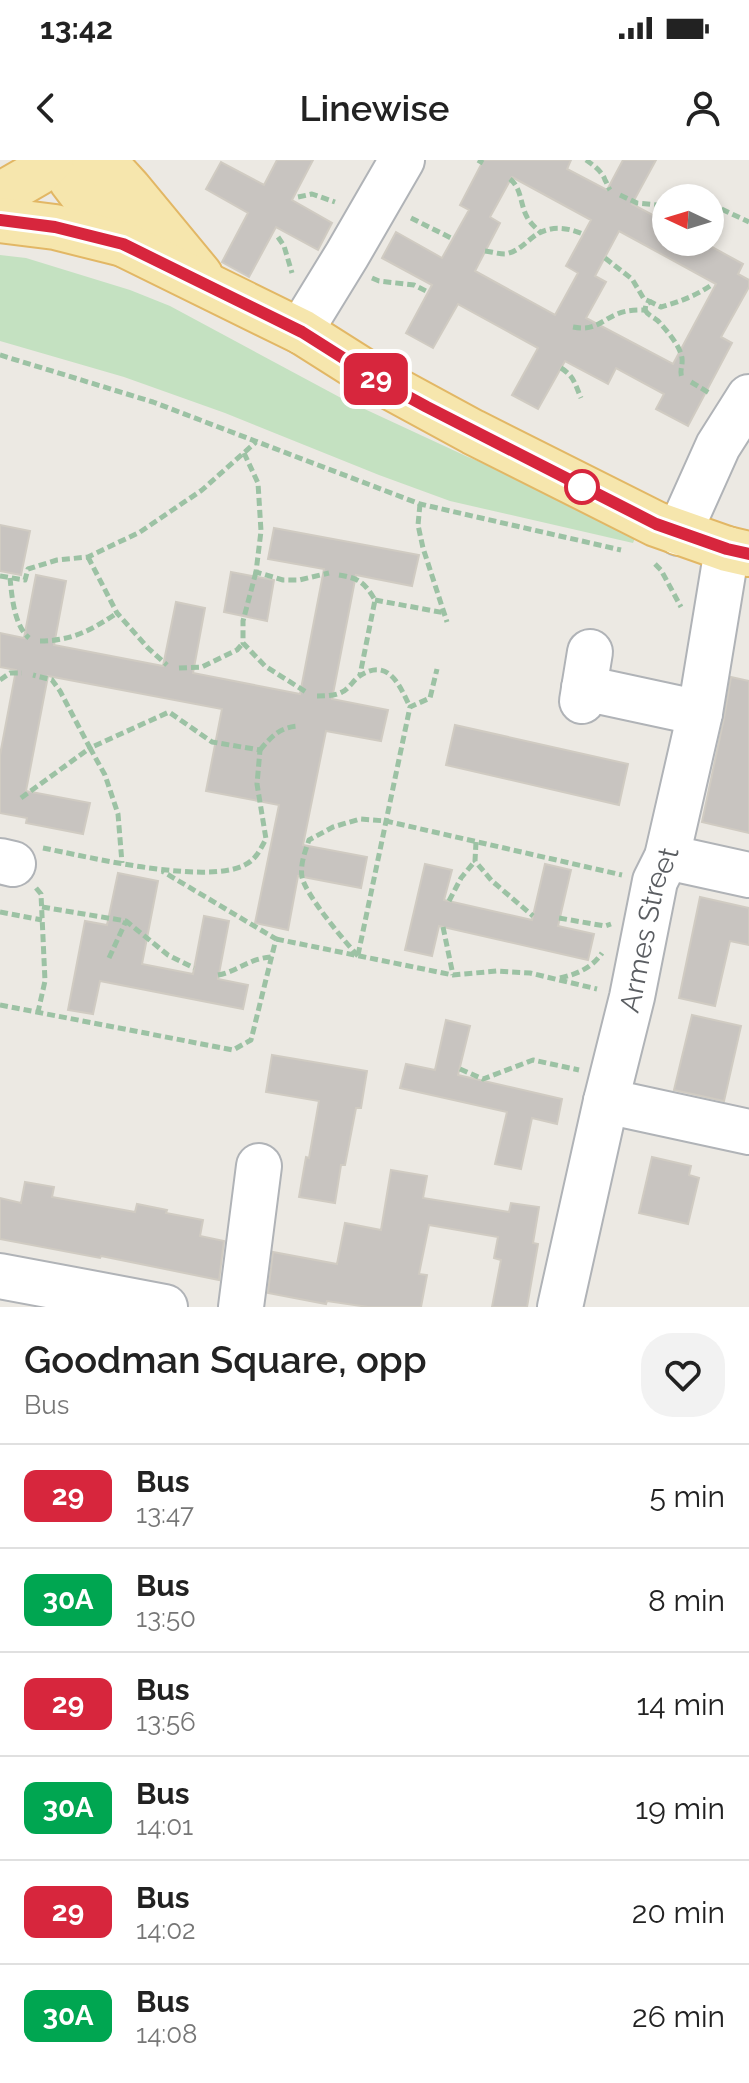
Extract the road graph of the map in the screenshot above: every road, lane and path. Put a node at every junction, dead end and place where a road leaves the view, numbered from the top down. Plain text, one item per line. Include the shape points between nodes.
1 (51, 160) edge
2 (67, 160) edge
3 (95, 160) edge
4 (402, 160) edge
5 (586, 160) edge
6 (510, 179) dead end
7 (610, 190) dead end
8 (0, 195) edge
9 (620, 195) dead end
10 (378, 201) junction
11 (652, 205) edge
12 (724, 210) edge
13 (0, 220) edge
14 (749, 222) edge
15 (541, 233) junction
16 (583, 234) dead end
17 (453, 239) dead end
18 (123, 244) junction
19 (485, 251) dead end
20 (605, 258) dead end
21 (343, 262) junction
22 (209, 286) junction
23 (710, 286) dead end
24 (428, 292) dead end
25 (651, 302) junction
26 (661, 307) junction
27 (645, 310) junction
28 (654, 318) junction
29 (573, 327) dead end
30 (302, 332) junction
31 (0, 355) edge
32 (561, 368) dead end
33 (682, 378) dead end
34 (749, 397) edge
35 (581, 398) dead end
36 (256, 442) junction
37 (244, 453) junction
38 (420, 504) junction
39 (679, 533) junction
40 (738, 551) edge
41 (632, 553) dead end
42 (88, 557) junction
43 (256, 572) junction
44 (329, 573) dead end
45 (339, 575) dead end
46 (0, 576) edge
47 (10, 578) junction
48 (375, 600) junction
49 (117, 613) junction
50 (445, 613) junction
51 (447, 622) dead end
52 (29, 638) dead end
53 (40, 641) dead end
54 (243, 643) junction
55 (167, 665) dead end
56 (179, 668) dead end
57 (437, 669) dead end
58 (22, 673) dead end
59 (33, 675) dead end
60 (360, 675) junction
61 (0, 680) edge
62 (585, 680) dead end
63 (306, 692) dead end
64 (317, 696) dead end
65 (410, 707) junction
66 (700, 713) junction
67 (299, 726) dead end
68 (90, 748) junction
69 (260, 750) junction
70 (21, 798) dead end
71 (386, 821) junction
72 (476, 842) junction
73 (475, 861) junction
74 (122, 863) junction
75 (13, 866) edge
76 (661, 869) junction
77 (161, 870) junction
78 (749, 875) edge
79 (449, 901) dead end
80 (42, 907) junction
81 (0, 912) edge
82 (533, 916) dead end
83 (42, 920) junction
84 (126, 921) junction
85 (443, 927) dead end
86 (276, 939) junction
87 (604, 950) dead end
88 (358, 956) junction
89 (272, 957) junction
90 (109, 958) dead end
91 (194, 968) dead end
92 (218, 975) dead end
93 (453, 975) junction
94 (558, 979) junction
95 (632, 997) junction
96 (0, 1005) edge
97 (38, 1012) junction
98 (460, 1069) dead end
99 (609, 1089) junction
100 (749, 1132) edge
101 (259, 1166) dead end
102 (0, 1276) edge
103 (165, 1307) edge
104 (241, 1307) edge
105 (560, 1307) edge

1 - 8 main road
2 - 18 main road via 71,180
3 - 22 main road via 129,189
4 - 10 street
5 - 7 path
6 - 15 path via 528,219
9 - 11 path
10 - 17 path
10 - 21 street
12 - 14 path
13 - 18 main road
15 - 16 path via 555,227
15 - 19 path via 519,249 503,254
18 - 22 main road
20 - 25 path
21 - 24 path via 379,281
21 - 30 street
22 - 30 main road
23 - 26 path
25 - 26 path
25 - 27 path
26 - 28 path
27 - 28 path
27 - 29 path via 618,314 597,326
28 - 33 path via 677,346
30 - 39 main road via 473,432
31 - 36 path via 153,402
32 - 35 path via 576,383
34 - 39 street via 702,442
36 - 37 path
36 - 38 path
37 - 42 path via 202,490 140,532
37 - 43 path via 258,483 261,531
38 - 41 path
38 - 50 path via 423,548
39 - 40 main road
40 - 66 street, Armes Street
42 - 47 path via 28,569 25,580
42 - 49 path
43 - 44 path via 283,580
43 - 54 path
45 - 48 path via 365,584
46 - 47 path
47 - 52 path via 21,632
48 - 50 path
48 - 60 path
49 - 53 path via 60,641
49 - 55 path
50 - 51 path
54 - 56 path via 202,667
54 - 63 path via 265,666
57 - 65 path via 430,698
58 - 61 path
59 - 68 path via 52,680
60 - 64 path via 343,692
60 - 65 path via 388,672
62 - 66 street
65 - 71 path
66 - 76 street, Armes Street
67 - 69 path via 275,732
68 - 69 path via 169,712 212,742
68 - 70 path
68 - 74 path via 118,814
69 - 77 path via 257,784 266,839 251,862 221,873
71 - 72 path
71 - 88 path
71 - 88 path via 360,819 333,827 309,840 302,860 302,881
72 - 73 path
72 - 76 path
73 - 79 path
73 - 82 path
74 - 75 path via 38,847
74 - 77 path
75 - 80 path via 41,894
76 - 78 street
76 - 95 street, Armes Street
77 - 86 path
80 - 83 path
80 - 84 path
81 - 83 path
83 - 97 path via 45,981
84 - 90 path
84 - 91 path via 168,955
85 - 93 path
86 - 88 path
86 - 89 path
87 - 94 path via 577,974
88 - 93 path
89 - 92 path via 258,957
89 - 97 path via 251,1040 233,1050
93 - 94 path via 497,971
94 - 95 path
95 - 99 street, Armes Street
96 - 97 path
98 - 99 path via 483,1079 533,1060
99 - 100 street
99 - 105 street, Armes Street
101 - 104 street
102 - 103 street

